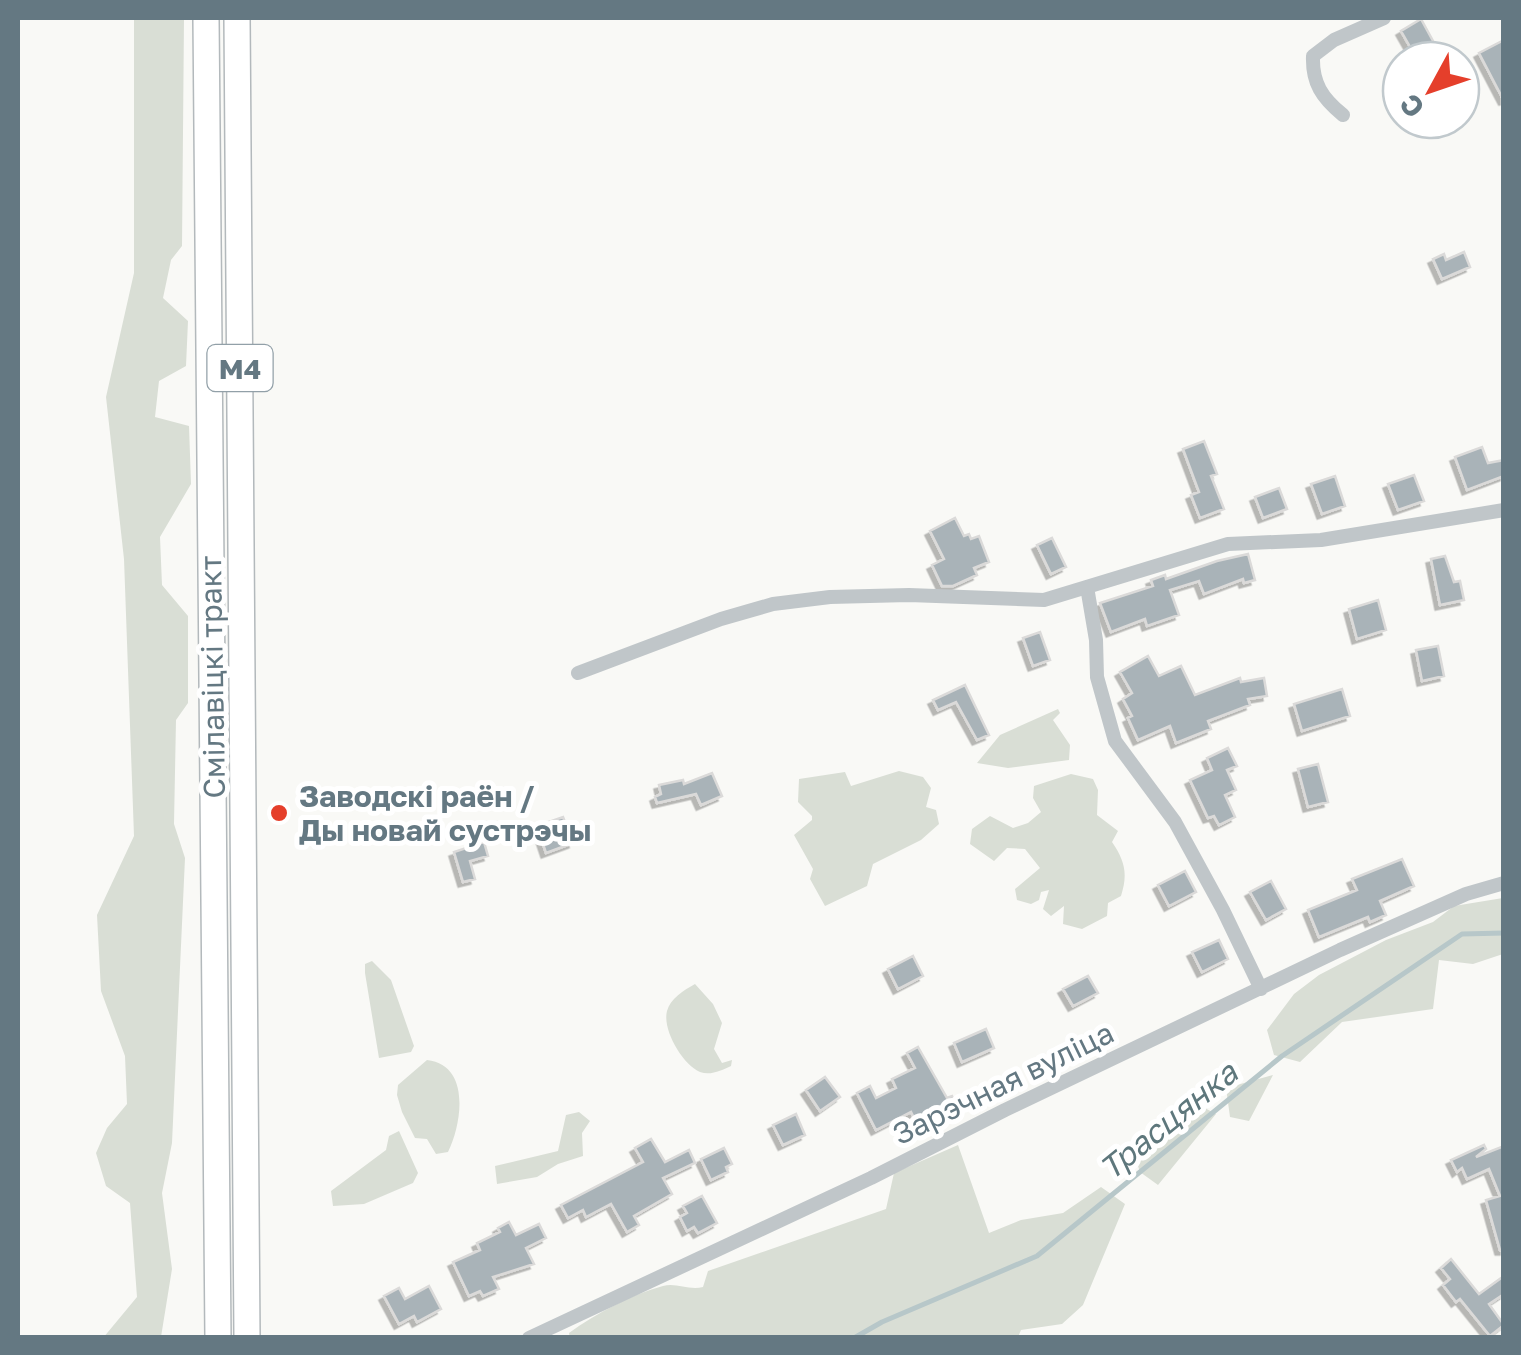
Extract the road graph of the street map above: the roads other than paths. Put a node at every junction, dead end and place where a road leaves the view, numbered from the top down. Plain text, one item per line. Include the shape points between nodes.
1 (206, 18) edge
2 (237, 18) edge
3 (1384, 18) edge
4 (1343, 115) dead end
5 (1504, 510) edge
6 (1087, 586) junction
7 (578, 673) dead end
8 (1504, 882) edge
9 (1261, 989) junction
10 (218, 1338) edge
11 (247, 1338) edge
12 (529, 1338) edge

1 - 10 highway, Смілавіцкі тракт / М4
2 - 11 highway, Смілавіцкі тракт / М4
3 - 4 street via 1314,56 1322,95
5 - 6 street via 1321,540 1228,544
6 - 7 street via 1044,600 909,595 773,604
6 - 9 street via 1097,677 1115,741 1175,822
8 - 9 street, Зарэчная вуліца
9 - 12 street, Зарэчная вуліца

